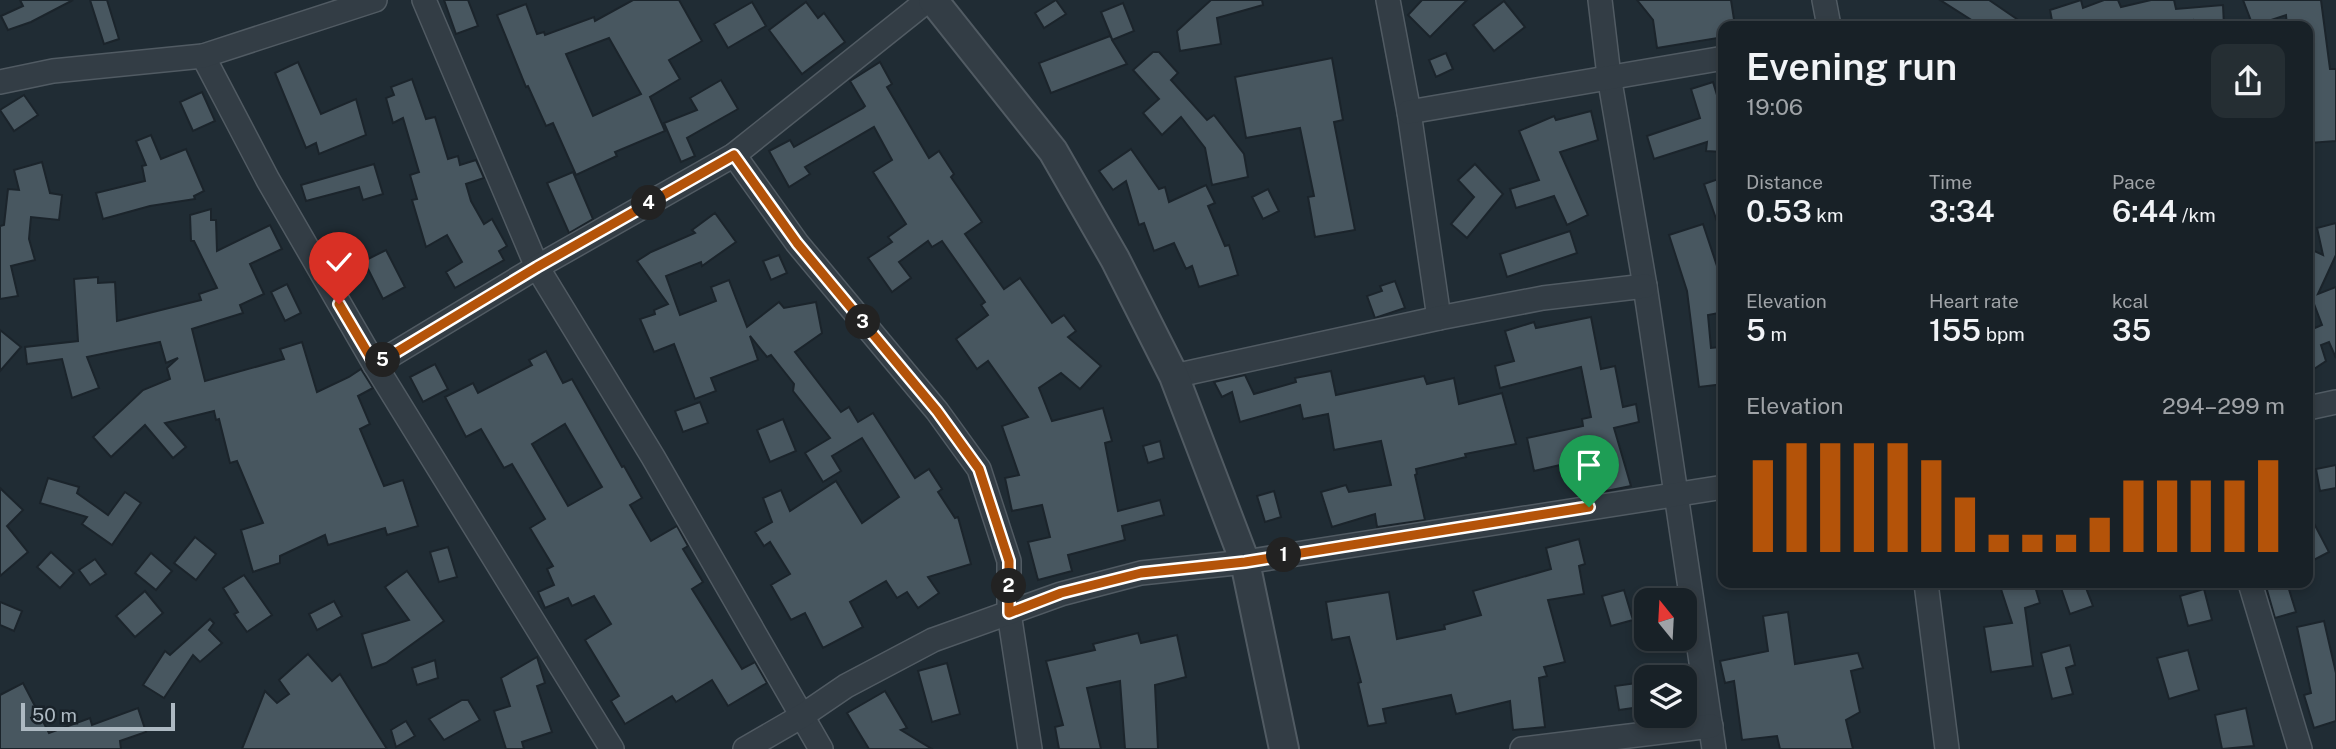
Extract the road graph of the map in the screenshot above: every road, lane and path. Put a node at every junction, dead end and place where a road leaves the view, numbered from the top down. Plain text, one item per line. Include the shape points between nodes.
1 (375, 0) edge
2 (424, 0) edge
3 (930, 0) edge
4 (1388, 0) edge
5 (1600, 0) edge
6 (1824, 0) edge
7 (1828, 21) edge
8 (204, 56) junction
9 (1718, 59) edge
10 (1609, 76) junction
11 (0, 82) edge
12 (1409, 112) junction
13 (734, 155) junction
14 (537, 267) junction
15 (1645, 286) junction
16 (1438, 318) junction
17 (375, 365) junction
18 (1174, 376) junction
19 (2336, 402) edge
20 (2313, 407) edge
21 (1718, 488) edge
22 (1675, 494) junction
23 (1245, 562) junction
24 (1927, 588) edge
25 (2252, 588) edge
26 (1009, 613) junction
27 (802, 716) junction
28 (1711, 726) junction
29 (612, 749) edge
30 (745, 749) edge
31 (821, 749) edge
32 (1030, 749) edge
33 (1284, 749) edge
34 (1522, 749) edge
35 (1714, 749) edge
36 (1947, 749) edge
37 (2300, 749) edge

1 - 8 street
2 - 14 street
3 - 13 street
3 - 18 street via 1053,151
4 - 12 street
5 - 10 street
6 - 7 street
8 - 11 street via 53,71
8 - 17 street via 268,180
9 - 10 street
10 - 12 street
10 - 15 street
12 - 16 street
13 - 14 street
13 - 26 street via 797,243 937,411 979,469 1009,561
14 - 17 street
14 - 27 street
15 - 16 street via 1542,298
15 - 22 street
16 - 18 street
17 - 29 street
18 - 23 street
19 - 20 street
21 - 22 street
22 - 23 street
22 - 28 street
23 - 26 street via 1141,573 1061,593
23 - 33 street
24 - 36 street
25 - 37 street
26 - 27 street via 933,640 846,686
26 - 32 street
27 - 30 street
27 - 31 street
28 - 34 street
28 - 35 street

